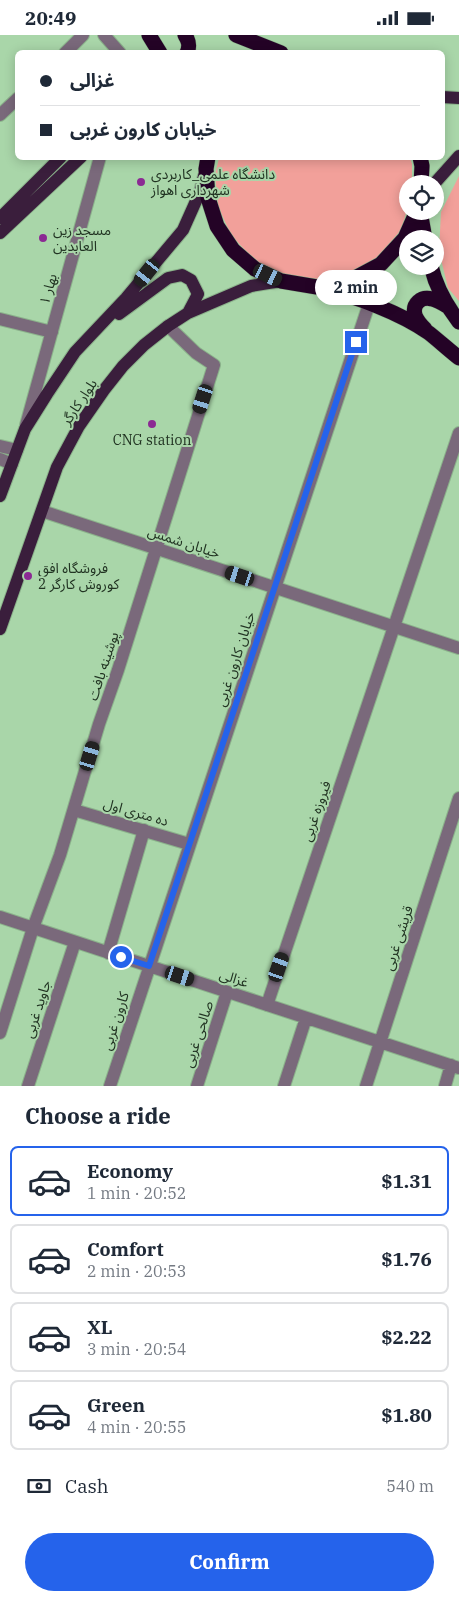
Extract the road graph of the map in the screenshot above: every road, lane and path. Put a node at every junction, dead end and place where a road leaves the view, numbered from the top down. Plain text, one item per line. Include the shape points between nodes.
1 (83, 35) edge
2 (104, 35) edge
3 (149, 35) edge
4 (185, 35) edge
5 (236, 35) edge
6 (68, 50) edge
7 (117, 50) edge
8 (159, 50) edge
9 (188, 50) edge
10 (274, 50) edge
11 (445, 97) edge
12 (459, 98) edge
13 (15, 101) edge
14 (0, 115) edge
15 (459, 156) edge
16 (58, 160) edge
17 (78, 160) edge
18 (99, 160) edge
19 (206, 160) edge
20 (421, 160) edge
21 (422, 175) edge
22 (442, 175) edge
23 (0, 218) edge
24 (414, 220) edge
25 (0, 233) edge
26 (433, 275) edge
27 (281, 281) junction
28 (317, 287) junction
29 (369, 304) junction
30 (447, 306) junction
31 (188, 313) junction
32 (0, 319) edge
33 (459, 322) edge
34 (168, 326) junction
35 (97, 329) junction
36 (52, 332) junction
37 (428, 333) junction
38 (459, 358) edge
39 (25, 429) junction
40 (459, 433) edge
41 (0, 446) edge
42 (17, 450) junction
43 (6, 461) edge
44 (0, 496) edge
45 (42, 511) junction
46 (155, 548) junction
47 (275, 587) junction
48 (394, 627) junction
49 (0, 629) edge
50 (459, 648) edge
51 (459, 799) edge
52 (74, 810) junction
53 (144, 830) junction
54 (190, 844) junction
55 (0, 917) edge
56 (33, 928) junction
57 (75, 942) junction
58 (108, 953) junction
59 (149, 966) junction
60 (227, 992) junction
61 (267, 1005) junction
62 (306, 1018) junction
63 (0, 1033) edge
64 (380, 1042) junction
65 (455, 1066) edge
66 (28, 1086) edge
67 (110, 1086) edge
68 (196, 1086) edge
69 (284, 1086) edge
70 (366, 1086) edge
71 (445, 1086) edge

1 - 6 street
2 - 7 street
3 - 8 highway
4 - 9 highway
5 - 10 highway
11 - 12 main road
13 - 14 street
15 - 22 main road
16 - 23 main road
17 - 25 main road
18 - 36 street, بهار ۱
19 - 27 highway via 208,198 222,234 233,250 255,269
19 - 35 main road via 200,193 183,230
20 - 21 highway
24 - 28 highway via 405,238 382,264 351,281
26 - 30 highway
27 - 28 highway
27 - 31 main road, بلوار کارگر via 251,286
28 - 29 highway
29 - 37 highway
29 - 47 street, خیابان کارون غربی
30 - 33 highway
30 - 37 highway via 430,298 417,303 415,315
31 - 34 main road, بلوار کارگر
31 - 35 main road via 198,294 191,280 182,275 168,278
32 - 36 street
34 - 45 main road, بلوار کارگر via 123,366 79,426 57,467
34 - 46 street, پوشینه بافت via 214,365
35 - 39 main road via 75,352
36 - 39 street, بهار ۱
37 - 38 highway
39 - 42 main road
40 - 48 street, فیروزه غربی
41 - 42 street
42 - 43 main road
43 - 44 main road
45 - 46 street, خیابان شمس
45 - 49 main road, بلوار کارگر
46 - 47 street, خیابان شمس
46 - 52 street, پوشینه بافت
47 - 48 street, خیابان شمس
47 - 54 street, خیابان کارون غربی
48 - 50 street, خیابان شمس
48 - 61 street, فیروزه غربی
51 - 64 street, قریشی غربی
52 - 53 street, ده متری اول
52 - 56 street, پوشینه بافت
53 - 54 street, ده متری اول
53 - 58 street
54 - 59 street, خیابان کارون غربی
55 - 56 street, غزالی
56 - 57 street, غزالی
56 - 63 street, پوشینه بافت
57 - 58 street, غزالی
57 - 66 street, جاوید غربی
58 - 59 street, غزالی
59 - 60 street, غزالی
59 - 67 street, کارون غربی
60 - 61 street, غزالی
60 - 68 street, صالحی غربی
61 - 62 street, غزالی
62 - 64 street, غزالی
62 - 69 street
64 - 65 street, غزالی
64 - 70 street, قریشی غربی
65 - 71 street

